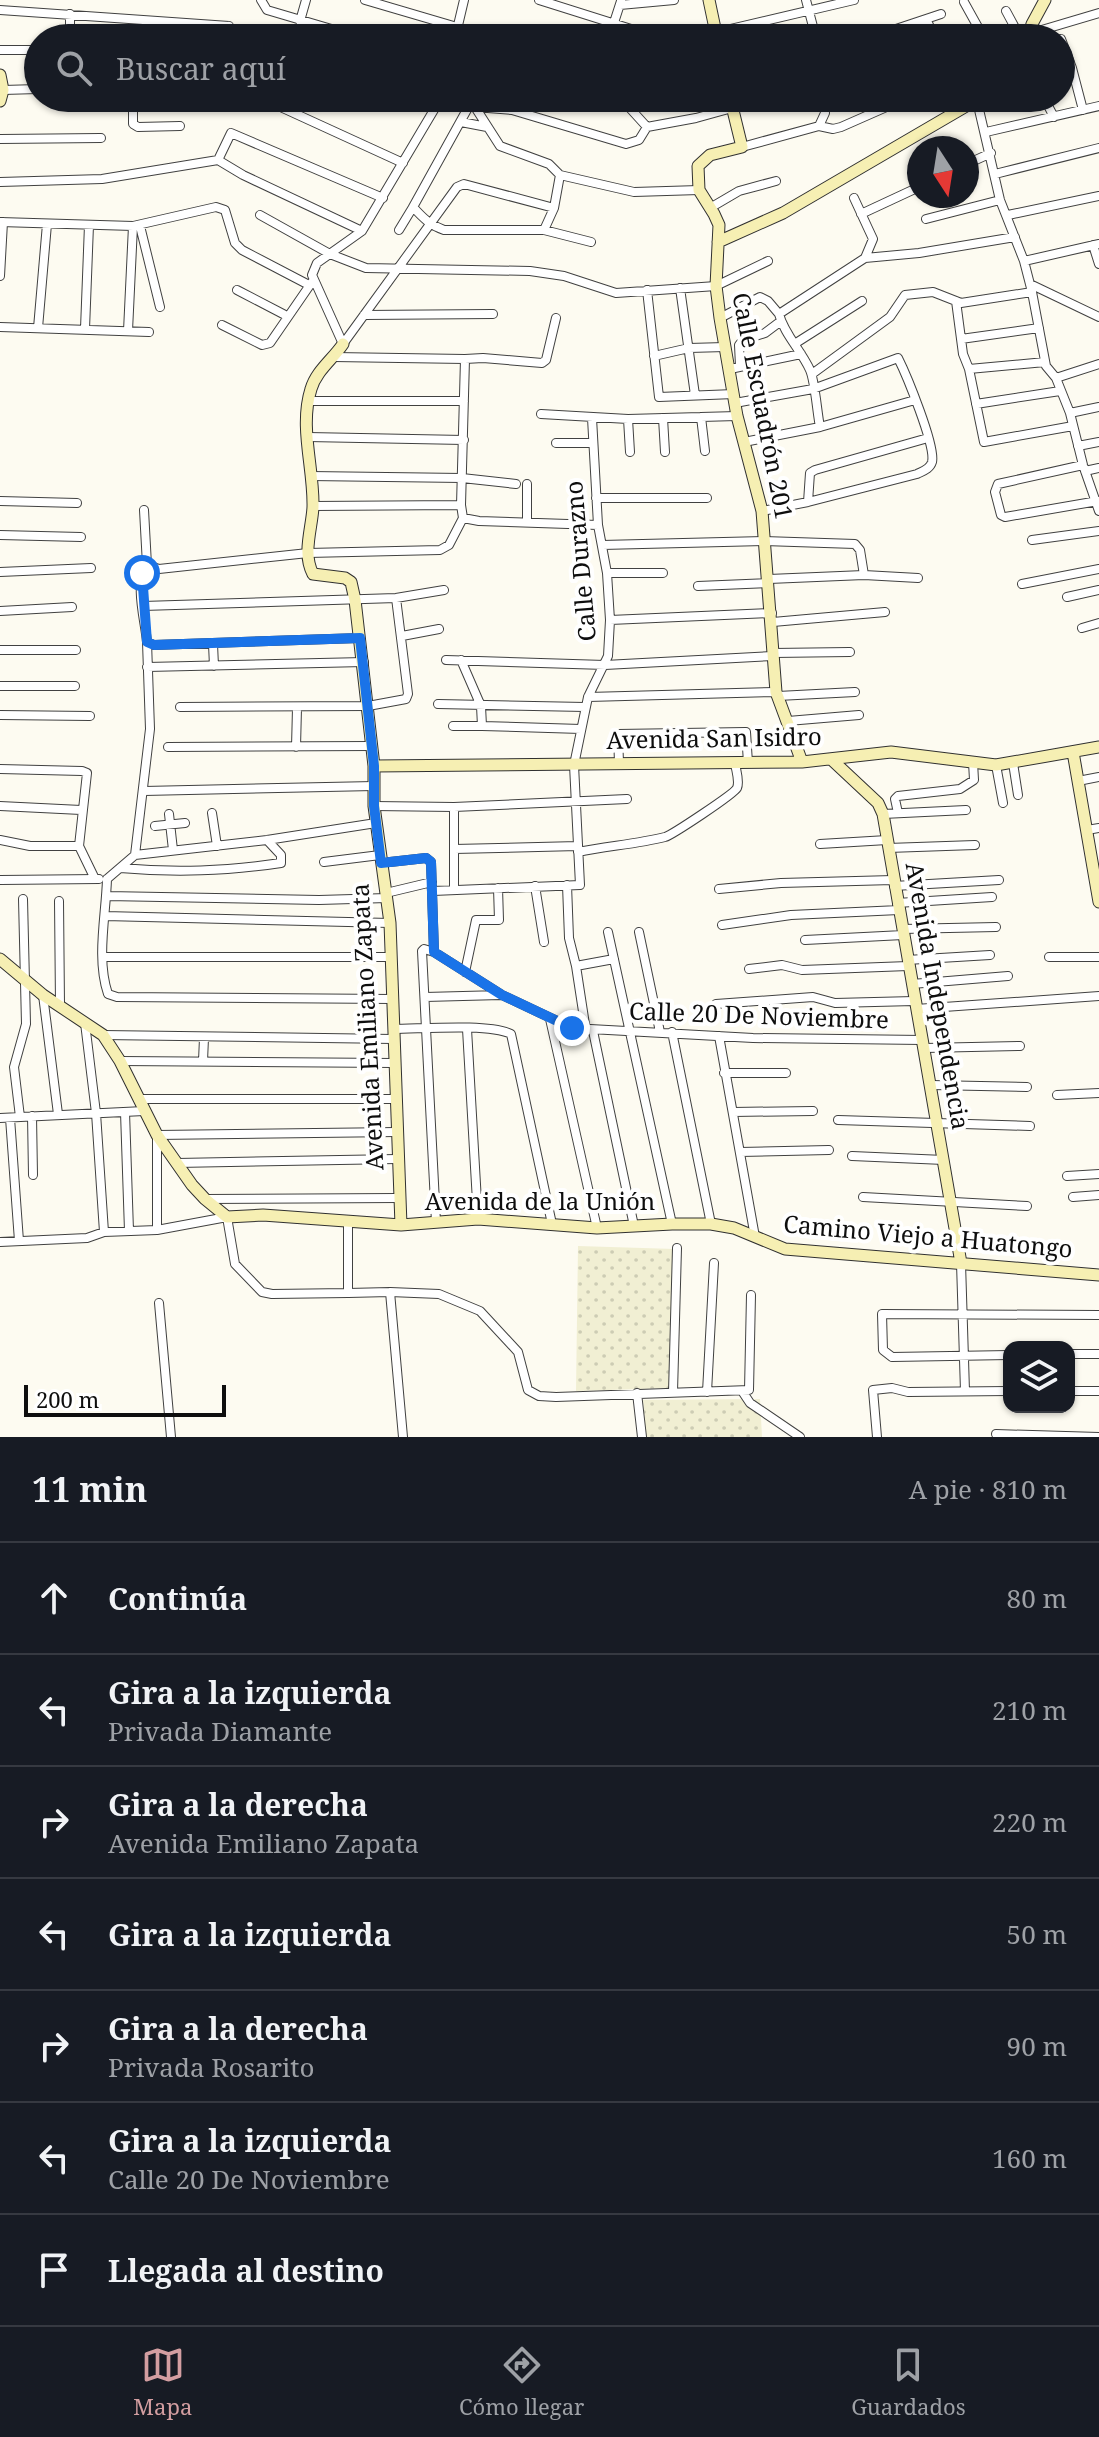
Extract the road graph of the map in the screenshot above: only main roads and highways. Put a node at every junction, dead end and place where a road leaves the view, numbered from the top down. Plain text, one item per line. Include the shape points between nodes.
1 (709, 0) edge
2 (1045, 0) edge
3 (714, 24) edge
4 (1032, 24) edge
5 (0, 75) edge
6 (2, 96) edge
7 (733, 112) edge
8 (956, 112) edge
9 (718, 242) junction
10 (343, 344) road end
11 (1099, 747) edge
12 (1073, 752) junction
13 (831, 759) junction
14 (802, 762) junction
15 (374, 766) junction
16 (1093, 829) edge
17 (1096, 868) edge
18 (1099, 902) edge
19 (0, 959) edge
20 (401, 1225) junction
21 (755, 1237) joint
22 (961, 1263) junction
23 (1099, 1275) edge

1 - 3 main road
2 - 4 main road
5 - 6 main road
7 - 9 main road, Calle Escuadrón 201 via 742,147 710,155 698,166 699,190 719,225
8 - 9 main road via 783,213
9 - 14 main road, Calle Escuadrón 201 via 720,318 735,368 737,416 762,511 777,694
10 - 15 main road, Avenida Emiliano Zapata via 311,386 308,401 313,506 308,553 313,574 351,582
11 - 12 main road, Avenida San Isidro
12 - 13 main road, Avenida San Isidro via 996,765 891,752
12 - 16 main road
13 - 14 main road, Avenida San Isidro
13 - 22 main road, Avenida Independencia via 883,814
14 - 15 main road, Avenida San Isidro
15 - 20 main road, Avenida Emiliano Zapata via 374,806 390,923
16 - 17 main road
17 - 18 main road
19 - 20 main road, Avenida de la Unión via 103,1035 157,1135 192,1185 227,1217
20 - 21 main road, Avenida de la Unión via 478,1219 597,1228 711,1224
21 - 22 main road, Camino Viejo a Huatongo via 785,1249
22 - 23 main road, Camino Viejo a Huatongo

